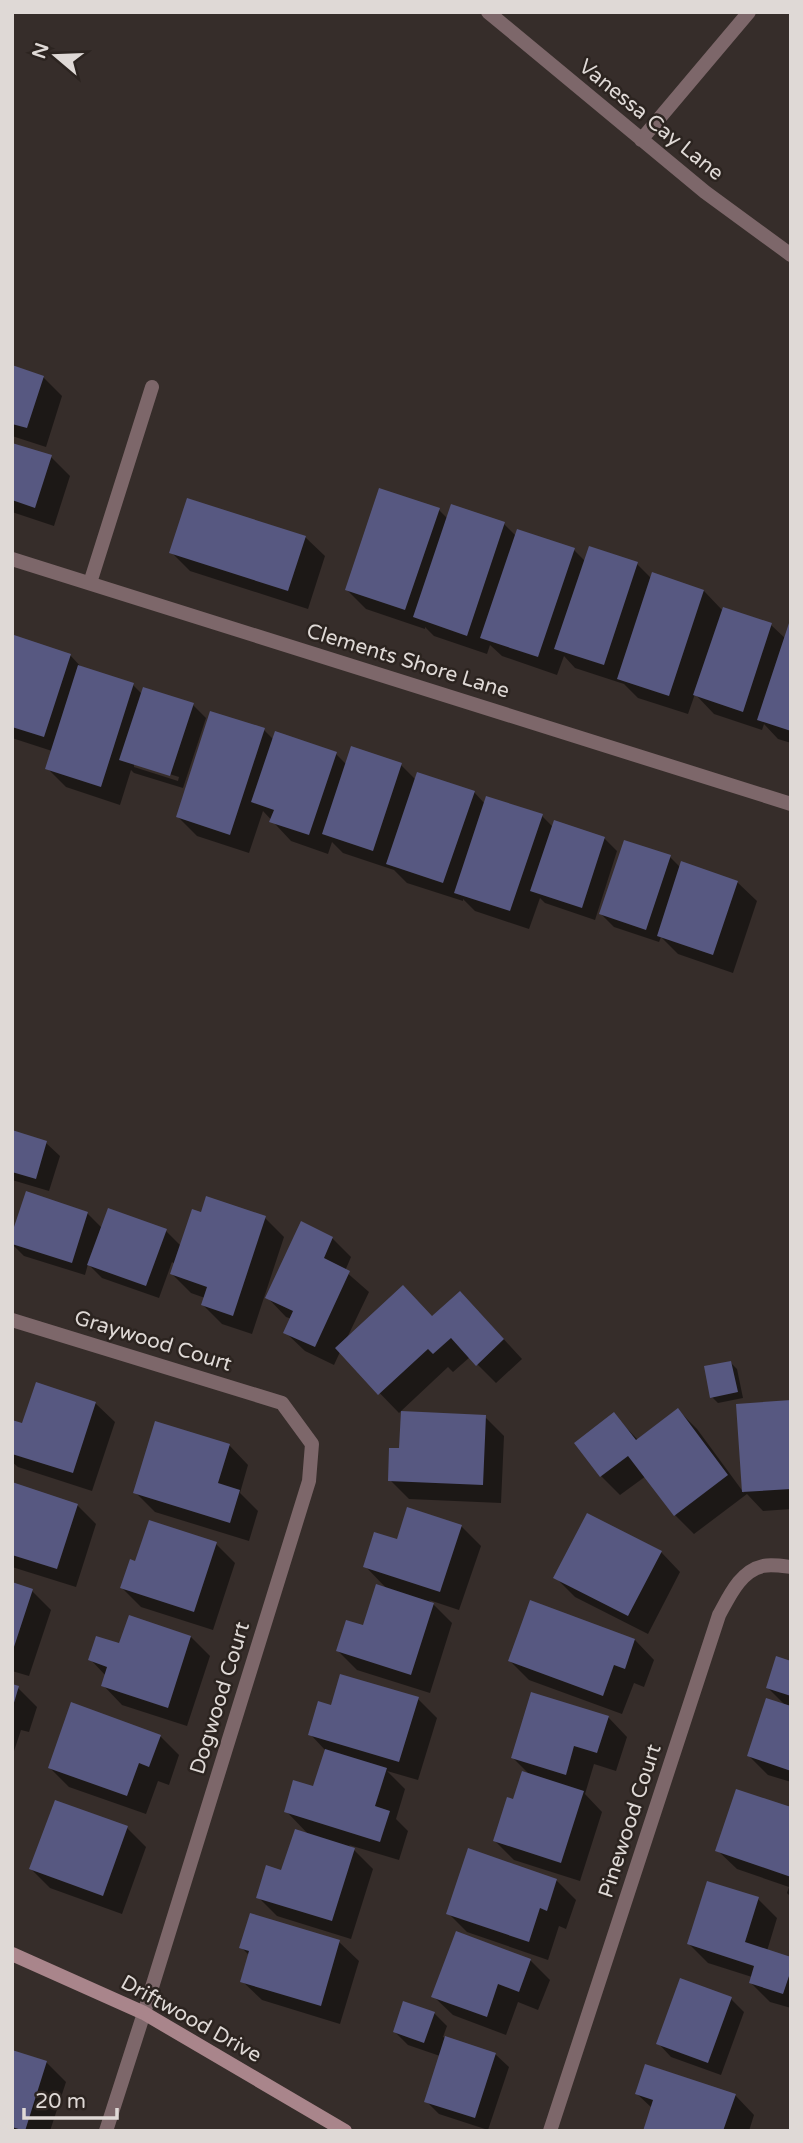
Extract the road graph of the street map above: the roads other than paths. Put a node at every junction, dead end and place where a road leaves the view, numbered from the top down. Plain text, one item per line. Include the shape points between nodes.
1 (488, 12) edge
2 (749, 12) edge
3 (641, 140) junction
4 (791, 255) edge
5 (152, 387) dead end
6 (12, 559) edge
7 (90, 583) junction
8 (791, 804) edge
9 (12, 1320) edge
10 (282, 1403) joint
11 (791, 1567) edge
12 (12, 1954) edge
13 (144, 2013) junction
14 (106, 2131) edge
15 (345, 2131) edge
16 (550, 2131) edge

1 - 3 street, Vanessa Cay Lane
2 - 3 street
3 - 4 street, Vanessa Cay Lane
5 - 7 street
6 - 7 street, Clements Shore Lane
7 - 8 street, Clements Shore Lane
9 - 10 street, Graywood Court
10 - 13 street, Dogwood Court via 312,1444 309,1481
11 - 16 street, Pinewood Court via 763,1565 747,1574 719,1615
12 - 13 street, Driftwood Drive
13 - 14 street, Dogwood Court
13 - 15 street, Driftwood Drive

